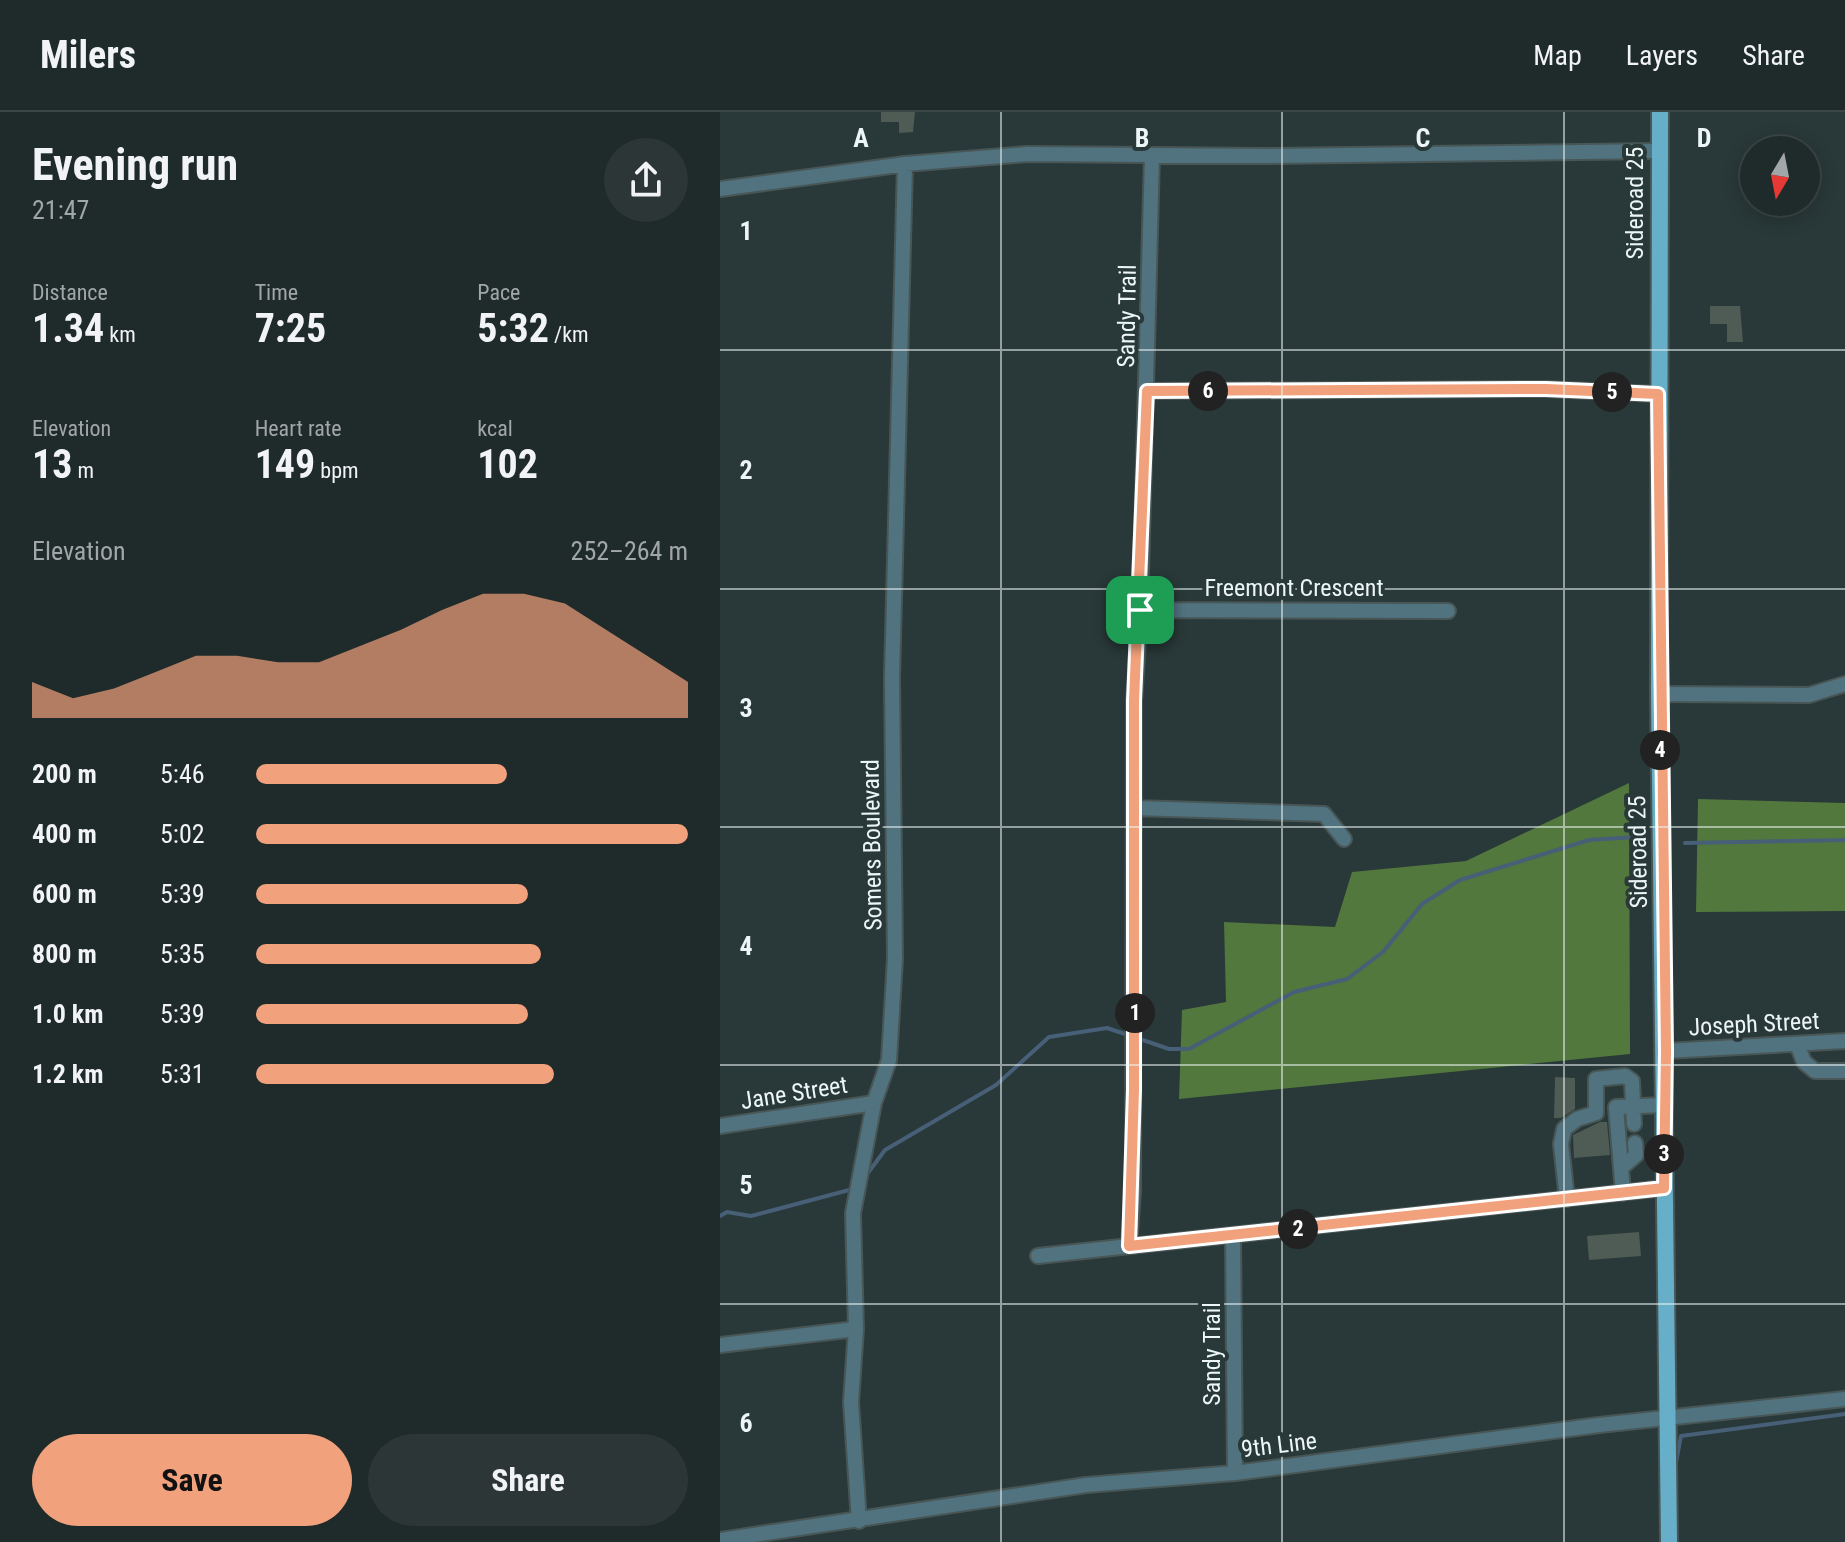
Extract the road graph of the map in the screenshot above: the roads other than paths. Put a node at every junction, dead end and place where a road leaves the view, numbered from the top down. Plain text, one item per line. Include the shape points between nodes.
1 (1660, 112) edge
2 (1658, 151) junction
3 (1152, 155) junction
4 (905, 164) junction
5 (720, 189) edge
6 (1147, 391) junction
7 (1658, 394) junction
8 (1140, 610) junction
9 (1448, 611) dead end
10 (1845, 684) edge
11 (1659, 694) junction
12 (1134, 808) junction
13 (1344, 839) dead end
14 (1845, 1041) edge
15 (1797, 1044) junction
16 (1666, 1051) junction
17 (1845, 1071) edge
18 (874, 1103) junction
19 (1665, 1105) junction
20 (1634, 1106) junction
21 (1634, 1124) dead end
22 (720, 1126) edge
23 (1635, 1143) dead end
24 (1621, 1168) junction
25 (1664, 1188) junction
26 (1623, 1193) junction
27 (1567, 1199) junction
28 (1233, 1236) junction
29 (1129, 1246) junction
30 (1038, 1256) dead end
31 (856, 1329) junction
32 (720, 1345) edge
33 (1845, 1399) edge
34 (1670, 1420) junction
35 (1235, 1473) junction
36 (859, 1521) junction
37 (720, 1540) edge
38 (1669, 1542) edge

1 - 2 main road, Sideroad 25
2 - 3 street
2 - 7 main road, Sideroad 25
3 - 4 street via 1027,154
3 - 6 street, Sandy Trail
4 - 5 street
4 - 18 street, Somers Boulevard via 892,678 895,959 889,1060
6 - 7 street via 1546,389
6 - 8 street, Sandy Trail
7 - 11 main road, Sideroad 25
8 - 9 street, Freemont Crescent
8 - 12 street, Sandy Trail
10 - 11 street via 1809,695
11 - 16 main road, Sideroad 25
12 - 13 street via 1324,814
12 - 29 street, Sandy Trail
14 - 15 street, Joseph Street
15 - 16 street, Joseph Street
15 - 17 street via 1804,1062 1815,1071
16 - 19 main road, Sideroad 25
18 - 22 street, Jane Street
18 - 31 street, Somers Boulevard via 853,1213
19 - 20 street
19 - 25 main road, Sideroad 25
20 - 21 street
20 - 24 street via 1616,1107
20 - 27 street via 1632,1081 1625,1076 1596,1079 1596,1113 1564,1129
23 - 24 street via 1636,1155
24 - 26 street
25 - 26 street
25 - 34 main road, Sideroad 25
26 - 27 street
27 - 28 street
28 - 29 street
28 - 35 street, Sandy Trail
29 - 30 street
31 - 32 street
31 - 36 street, Somers Boulevard via 851,1402
33 - 34 street, 9th Line
34 - 35 street, 9th Line
34 - 38 main road, Sideroad 25
35 - 36 street, 9th Line via 1086,1485
36 - 37 street, 9th Line

